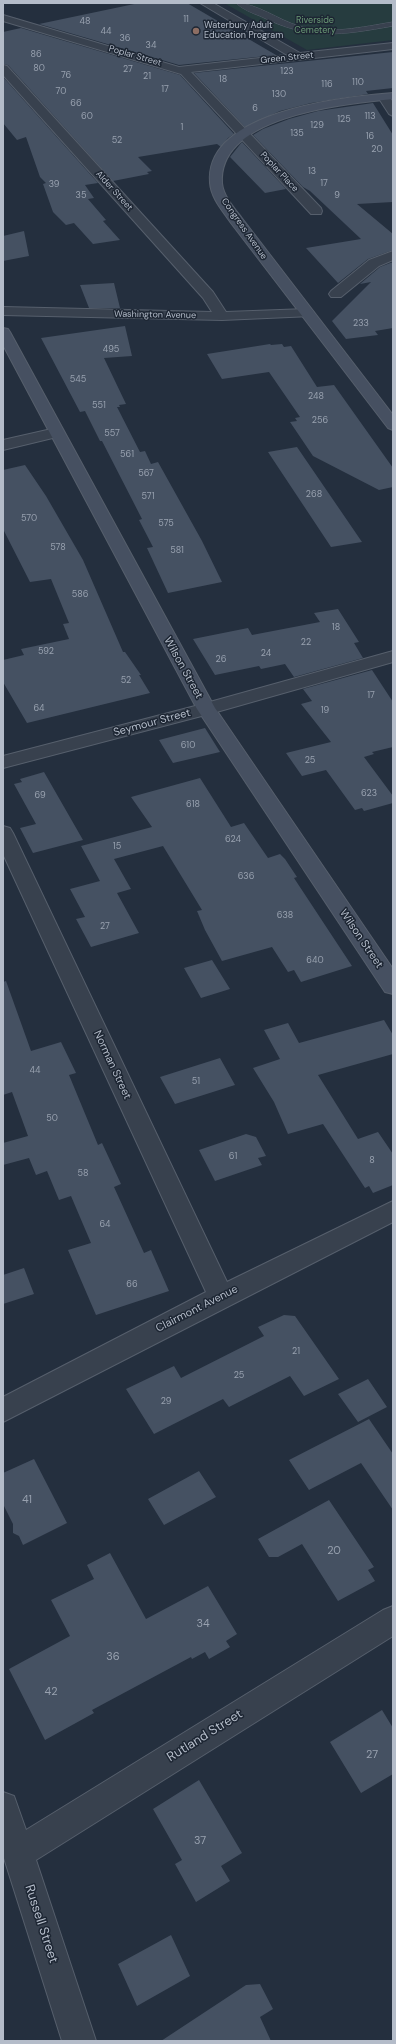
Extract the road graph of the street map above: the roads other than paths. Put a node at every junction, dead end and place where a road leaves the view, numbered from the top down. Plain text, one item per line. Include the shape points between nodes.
1 (205, 3) edge
2 (240, 3) edge
3 (3, 18) edge
4 (393, 24) edge
5 (393, 46) edge
6 (299, 57) junction
7 (3, 68) edge
8 (180, 70) junction
9 (389, 97) edge
10 (393, 112) edge
11 (244, 134) junction
12 (316, 211) dead end
13 (393, 255) edge
14 (336, 294) dead end
15 (3, 311) edge
16 (307, 313) junction
17 (222, 316) junction
18 (3, 332) edge
19 (393, 425) edge
20 (56, 433) junction
21 (3, 445) edge
22 (393, 656) edge
23 (206, 709) junction
24 (3, 762) edge
25 (3, 832) edge
26 (393, 986) edge
27 (393, 1211) edge
28 (221, 1296) junction
29 (3, 1410) edge
30 (393, 1620) edge
31 (3, 1807) edge
32 (18, 1853) junction
33 (79, 2041) edge

1 - 6 street
2 - 4 lane via 273,19 315,32
3 - 8 street, Poplar Street
5 - 6 street, Green Street
6 - 8 street, Green Street
7 - 17 street, Alder Street via 208,295
8 - 11 street, Poplar Street via 190,76
9 - 10 street
9 - 11 street, Congress Avenue via 303,109 270,119
11 - 12 street, Poplar Place
11 - 16 street, Congress Avenue via 228,147 220,159 216,171 217,189 236,220
13 - 14 street via 370,266
15 - 17 street, Washington Avenue
16 - 17 street, Washington Avenue
16 - 19 street, Congress Avenue
18 - 20 street, Wilson Street
20 - 21 street
20 - 23 street, Wilson Street
22 - 23 street, Seymour Street
23 - 24 street, Seymour Street
23 - 26 street, Wilson Street
25 - 28 street, Norman Street
27 - 28 street, Clairmont Avenue
28 - 29 street, Clairmont Avenue
30 - 32 street, Rutland Street
31 - 32 street, Russell Street
32 - 33 street, Russell Street

